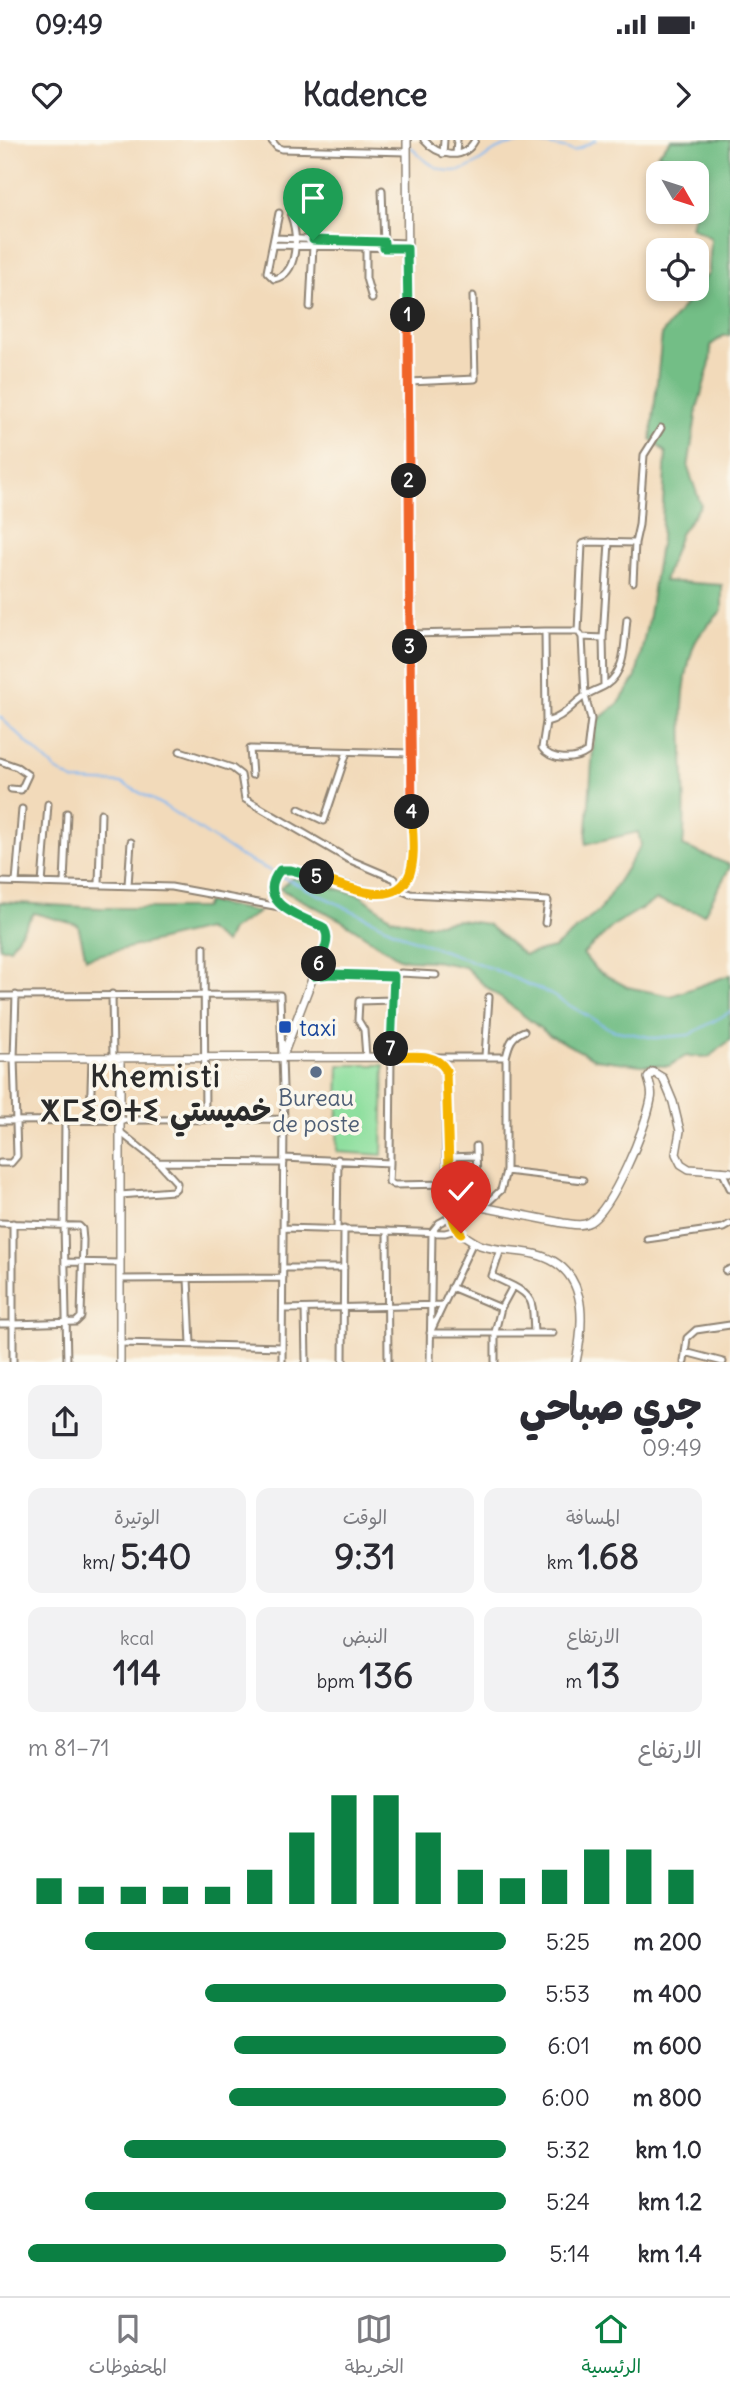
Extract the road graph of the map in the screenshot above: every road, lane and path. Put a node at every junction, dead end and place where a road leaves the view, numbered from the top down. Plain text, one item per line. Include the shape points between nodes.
1 (271, 140) edge
2 (305, 140) edge
3 (444, 140) edge
4 (457, 140) edge
5 (475, 140) edge
6 (426, 141) edge
7 (407, 146) edge
8 (305, 149) junction
9 (443, 154) junction
10 (457, 154) junction
11 (382, 190) dead end
12 (315, 205) dead end
13 (279, 214) dead end
14 (291, 216) dead end
15 (273, 242) junction
16 (295, 242) junction
17 (313, 243) junction
18 (366, 245) junction
19 (384, 245) junction
20 (407, 246) junction
21 (474, 296) dead end
22 (372, 299) dead end
23 (310, 307) dead end
24 (409, 382) junction
25 (661, 428) dead end
26 (609, 542) junction
27 (635, 543) junction
28 (633, 582) dead end
29 (626, 619) dead end
30 (545, 631) junction
31 (578, 631) junction
32 (410, 634) junction
33 (582, 637) junction
34 (603, 638) junction
35 (604, 686) junction
36 (585, 696) junction
37 (545, 722) junction
38 (180, 751) dead end
39 (347, 752) junction
40 (411, 753) junction
41 (0, 761) edge
42 (252, 775) dead end
43 (11, 789) dead end
44 (48, 804) dead end
45 (22, 809) dead end
46 (299, 809) dead end
47 (66, 813) dead end
48 (101, 813) dead end
49 (131, 842) dead end
50 (0, 881) edge
51 (16, 882) junction
52 (64, 883) junction
53 (42, 884) junction
54 (99, 884) junction
55 (128, 885) junction
56 (398, 889) junction
57 (285, 908) junction
58 (545, 923) dead end
59 (204, 947) dead end
60 (436, 975) dead end
61 (314, 976) junction
62 (394, 976) junction
63 (112, 993) junction
64 (16, 995) junction
65 (204, 995) junction
66 (0, 996) edge
67 (489, 997) dead end
68 (393, 1000) junction
69 (524, 1031) dead end
70 (485, 1056) junction
71 (366, 1057) junction
72 (391, 1057) junction
73 (432, 1057) junction
74 (506, 1057) junction
75 (0, 1058) edge
76 (14, 1058) junction
77 (92, 1058) junction
78 (117, 1058) junction
79 (204, 1058) junction
80 (282, 1058) junction
81 (120, 1119) junction
82 (205, 1119) junction
83 (284, 1119) junction
84 (65, 1120) junction
85 (90, 1120) junction
86 (0, 1121) edge
87 (17, 1121) junction
88 (120, 1132) junction
89 (476, 1146) dead end
90 (477, 1156) junction
91 (448, 1157) junction
92 (338, 1159) junction
93 (158, 1161) junction
94 (284, 1161) junction
95 (390, 1163) junction
96 (0, 1164) edge
97 (506, 1171) junction
98 (726, 1172) edge
99 (583, 1180) dead end
100 (477, 1183) dead end
101 (449, 1184) junction
102 (730, 1188) edge
103 (120, 1195) junction
104 (451, 1201) junction
105 (483, 1207) junction
106 (452, 1216) junction
107 (0, 1223) edge
108 (13, 1223) junction
109 (64, 1224) junction
110 (730, 1224) edge
111 (284, 1228) junction
112 (341, 1229) junction
113 (456, 1230) junction
114 (392, 1231) junction
115 (432, 1232) junction
116 (647, 1239) dead end
117 (472, 1242) junction
118 (501, 1249) junction
119 (65, 1262) junction
120 (83, 1262) junction
121 (120, 1263) junction
122 (283, 1268) junction
123 (344, 1268) junction
124 (283, 1278) junction
125 (120, 1279) junction
126 (188, 1279) junction
127 (513, 1286) junction
128 (452, 1287) junction
129 (430, 1305) junction
130 (443, 1305) junction
131 (390, 1306) junction
132 (344, 1308) junction
133 (501, 1308) junction
134 (283, 1309) junction
135 (305, 1309) junction
136 (66, 1323) junction
137 (0, 1324) edge
138 (13, 1324) junction
139 (730, 1325) edge
140 (495, 1332) junction
141 (534, 1332) junction
142 (430, 1333) junction
143 (553, 1333) dead end
144 (120, 1343) junction
145 (191, 1345) junction
146 (282, 1347) junction
147 (685, 1352) junction
148 (13, 1362) edge
149 (67, 1362) edge
150 (120, 1362) edge
151 (282, 1362) edge
152 (306, 1362) edge
153 (343, 1362) edge
154 (388, 1362) edge
155 (430, 1362) edge
156 (495, 1362) edge
157 (576, 1362) edge
158 (684, 1362) edge
159 (723, 1362) edge

1 - 8 street via 280,148
2 - 8 street
3 - 9 street
4 - 10 street
5 - 10 street
6 - 9 street
7 - 8 street
7 - 20 street
9 - 10 street
11 - 19 street
12 - 17 street
13 - 15 street
14 - 16 street
15 - 16 street
15 - 16 street via 267,272 276,280 290,268
16 - 17 street
17 - 18 street
17 - 23 street
18 - 19 street
18 - 22 street via 366,278
19 - 20 street
20 - 24 street
21 - 24 street via 475,379
24 - 32 street
25 - 27 street via 644,455
26 - 27 street
26 - 31 street via 582,544
26 - 34 street
27 - 28 street
29 - 35 street via 619,670
30 - 31 street
30 - 32 street
30 - 37 street
31 - 33 street
32 - 40 street
33 - 34 street
33 - 36 street
34 - 35 street
35 - 36 street
36 - 37 street via 559,718
36 - 37 street via 591,719 584,755 552,757 544,752
38 - 56 street via 232,768 241,775 245,799 348,859 395,879
39 - 40 street
39 - 42 street via 250,749
39 - 46 street via 324,821
40 - 56 street via 412,860
41 - 43 street via 28,775 21,790
44 - 53 street
45 - 51 street
47 - 52 street
48 - 54 street
49 - 55 street
50 - 51 street
51 - 53 street
52 - 53 street
52 - 54 street
54 - 55 street
55 - 57 street via 171,887
56 - 57 street via 377,894 280,870 271,889
56 - 58 street via 410,894 548,901
57 - 61 street via 327,932
59 - 65 street
60 - 62 street
61 - 62 street
61 - 80 street
62 - 68 street
63 - 64 street
63 - 65 street
63 - 78 street
64 - 66 street
64 - 76 street
65 - 79 street
65 - 80 street via 280,995
67 - 70 street
68 - 71 street via 359,1001
68 - 72 street
69 - 74 street via 515,1035
70 - 73 street
70 - 74 street
71 - 72 street
71 - 80 street
72 - 73 street
72 - 95 street
73 - 91 street via 446,1070
74 - 97 street
75 - 76 street
76 - 77 street
76 - 87 street
77 - 78 street
77 - 85 street
78 - 79 street
78 - 81 street
79 - 80 street
79 - 82 street
80 - 83 street
81 - 82 street
81 - 85 street
81 - 88 street
82 - 83 street
83 - 94 street
84 - 85 street
84 - 87 street
84 - 109 street
86 - 87 street
87 - 96 street via 16,1159
88 - 93 street
88 - 103 street
89 - 90 street
90 - 91 street
90 - 100 street
91 - 101 street
92 - 94 street
92 - 95 street
92 - 112 street
93 - 94 street
93 - 103 street via 175,1179 176,1188
94 - 111 street
95 - 101 street via 389,1182 394,1185
97 - 99 street
97 - 105 street via 501,1190
98 - 102 street
98 - 105 street via 689,1169 677,1159 676,1112 667,1084 653,1072 649,1075 652,1097 623,1175 589,1223 563,1223
101 - 104 street
103 - 121 street
104 - 105 street
104 - 106 street
106 - 113 street
106 - 115 street
107 - 108 street
108 - 109 street
108 - 138 street
109 - 119 street
109 - 120 street via 82,1229
110 - 116 street
111 - 112 street
111 - 122 street
112 - 114 street
112 - 123 street
113 - 115 street
113 - 117 street
114 - 115 street
114 - 131 street via 387,1231
115 - 129 street
117 - 118 street
117 - 128 street
118 - 127 street via 492,1276
118 - 157 street via 537,1254 570,1276 582,1309
119 - 120 street
119 - 136 street
120 - 121 street
120 - 136 street via 81,1317
121 - 125 street
122 - 123 street
122 - 124 street
123 - 132 street
124 - 126 street
124 - 134 street
125 - 126 street
125 - 144 street
126 - 145 street
127 - 133 street
127 - 141 street via 529,1296
128 - 130 street
128 - 133 street
129 - 130 street
129 - 131 street
129 - 142 street
130 - 142 street
131 - 132 street
131 - 154 street
132 - 135 street
132 - 153 street
133 - 140 street
134 - 135 street
134 - 146 street
135 - 152 street
136 - 138 street
136 - 149 street
137 - 138 street
138 - 148 street
139 - 147 street via 696,1331 687,1338
140 - 141 street
140 - 142 street
140 - 156 street
141 - 143 street
142 - 155 street
144 - 145 street
144 - 150 street
145 - 146 street
146 - 151 street
147 - 158 street
147 - 159 street

